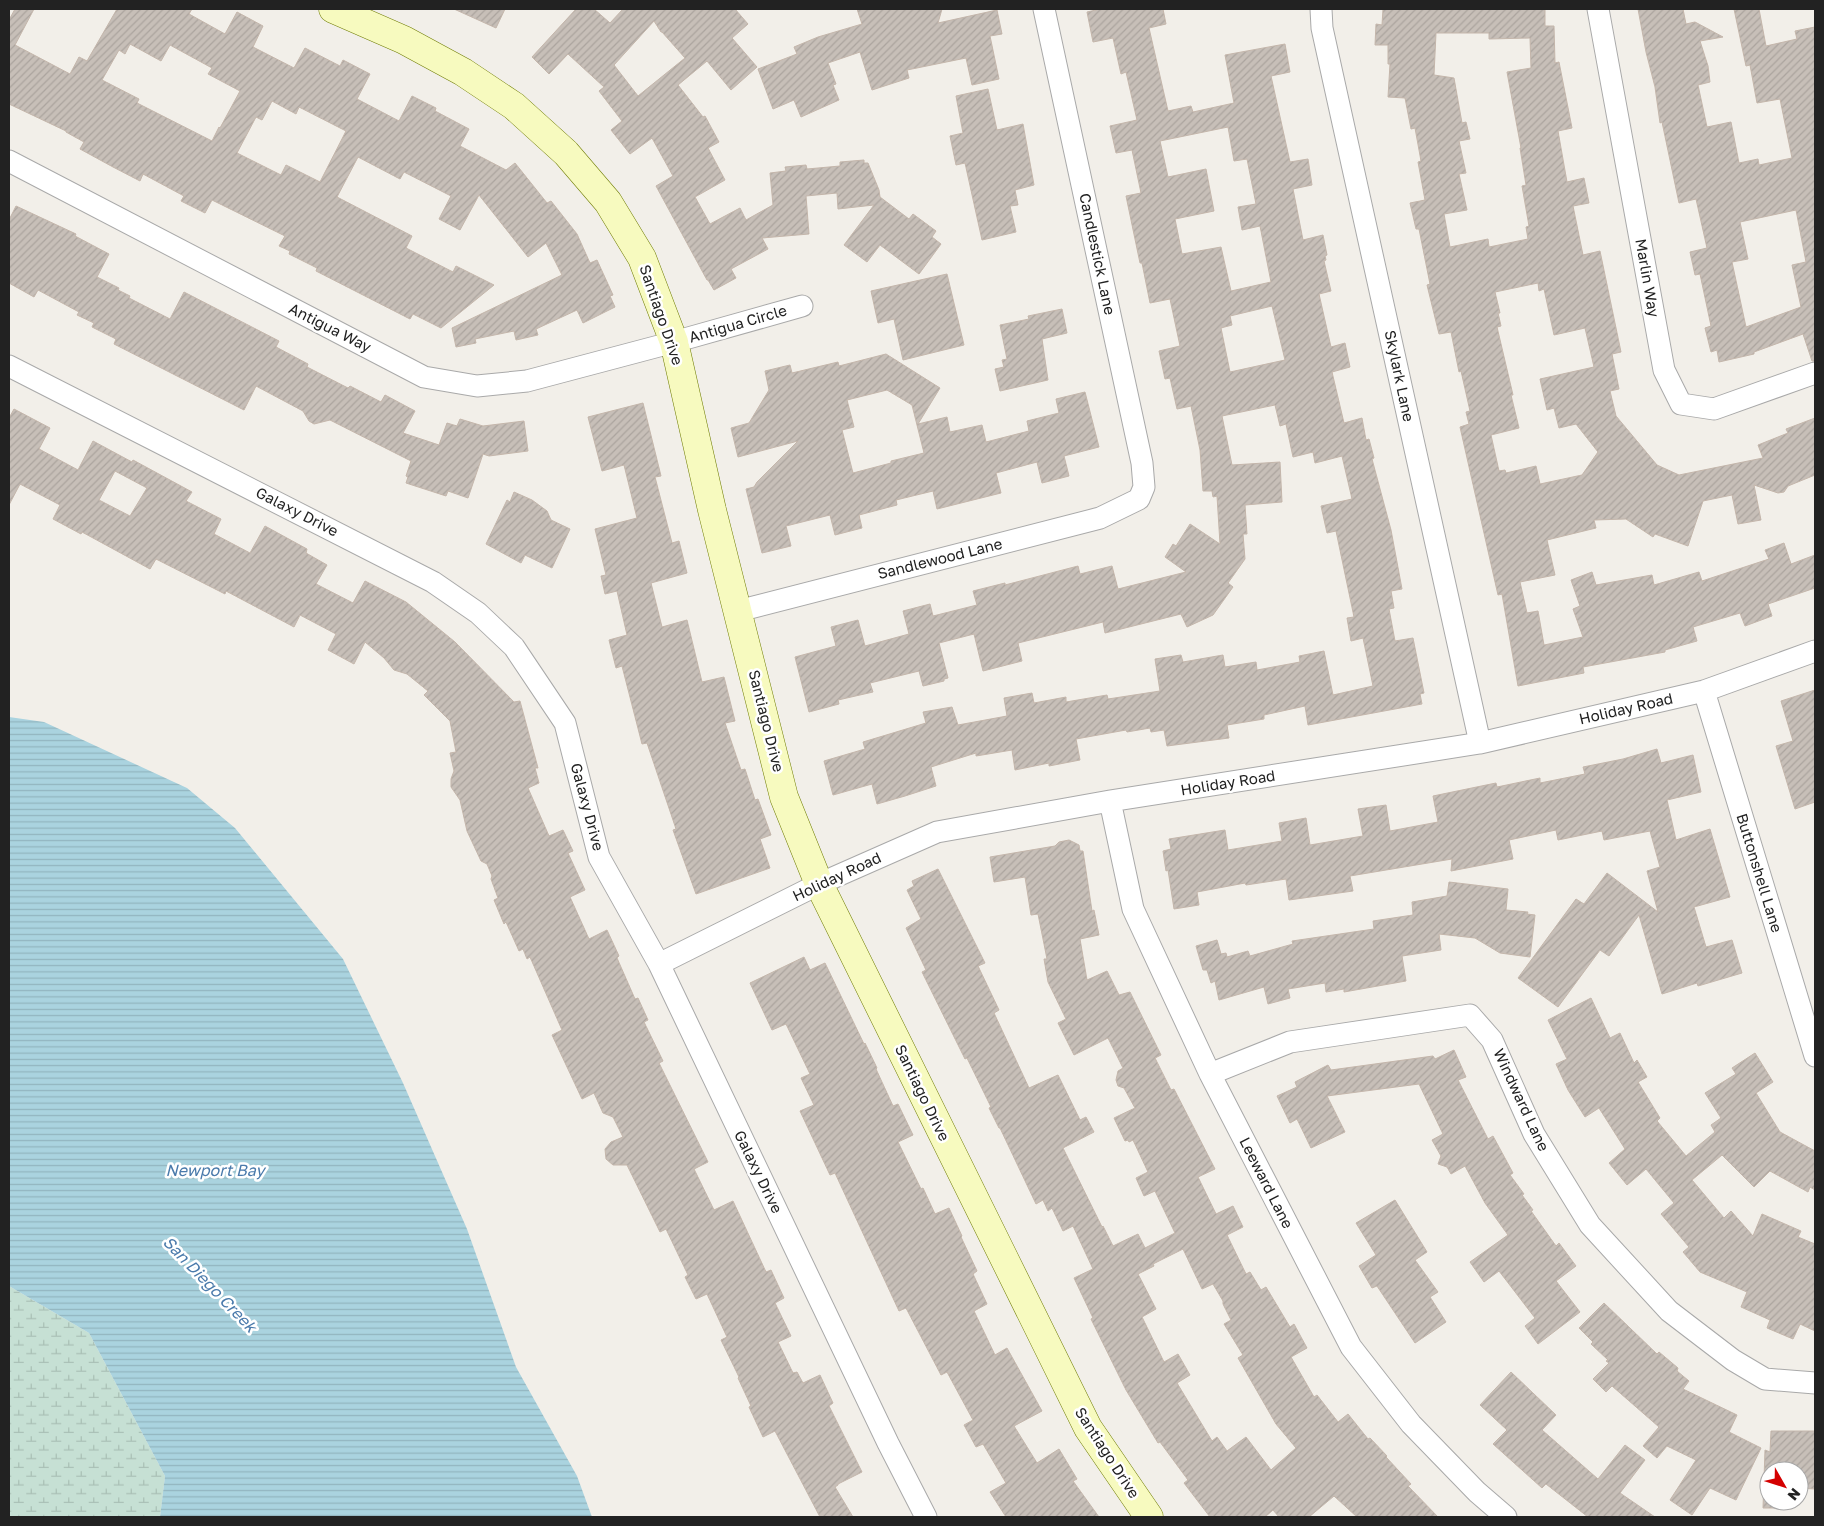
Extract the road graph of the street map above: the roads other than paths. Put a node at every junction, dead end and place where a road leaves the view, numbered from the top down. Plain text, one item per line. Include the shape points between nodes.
1 (333, 9) edge
2 (1044, 9) edge
3 (1321, 9) edge
4 (1598, 9) edge
5 (9, 162) edge
6 (802, 306) dead end
7 (674, 342) junction
8 (9, 366) edge
9 (1815, 373) edge
10 (1139, 499) joint
11 (738, 611) junction
12 (1815, 651) edge
13 (1704, 691) junction
14 (1480, 743) junction
15 (1110, 801) junction
16 (819, 884) junction
17 (659, 964) junction
18 (1815, 1056) edge
19 (1210, 1074) junction
20 (1815, 1383) edge
21 (926, 1517) edge
22 (1149, 1517) edge
23 (1506, 1517) edge

1 - 7 street, Santiago Drive via 404,40 462,72 514,106 566,153 608,202 642,258
2 - 10 street, Candlestick Lane via 1142,463 1144,487
3 - 14 street, Skylark Lane via 1322,28
4 - 9 street, Marlin Way via 1664,370 1681,404 1714,409
5 - 7 street, Antigua Way via 424,377 477,386 527,381
6 - 7 street, Antigua Circle
7 - 11 street, Santiago Drive
8 - 17 street, Galaxy Drive via 433,582 478,612 514,647 565,723 600,857
10 - 11 street, Sandlewood Lane via 1100,518
11 - 16 street, Santiago Drive via 784,797
12 - 13 street, Holiday Road
13 - 14 street, Holiday Road
13 - 18 street, Buttonshell Lane
14 - 15 street, Holiday Road
15 - 16 street, Holiday Road via 937,832
15 - 19 street, Leeward Lane via 1133,908
16 - 17 street, Holiday Road
16 - 22 street, Santiago Drive via 1088,1428
17 - 21 street, Galaxy Drive
19 - 20 street, Windward Lane via 1290,1042 1470,1015 1492,1040 1534,1134 1590,1225 1670,1311 1733,1360 1765,1379
19 - 23 street, Leeward Lane via 1351,1347 1411,1424

